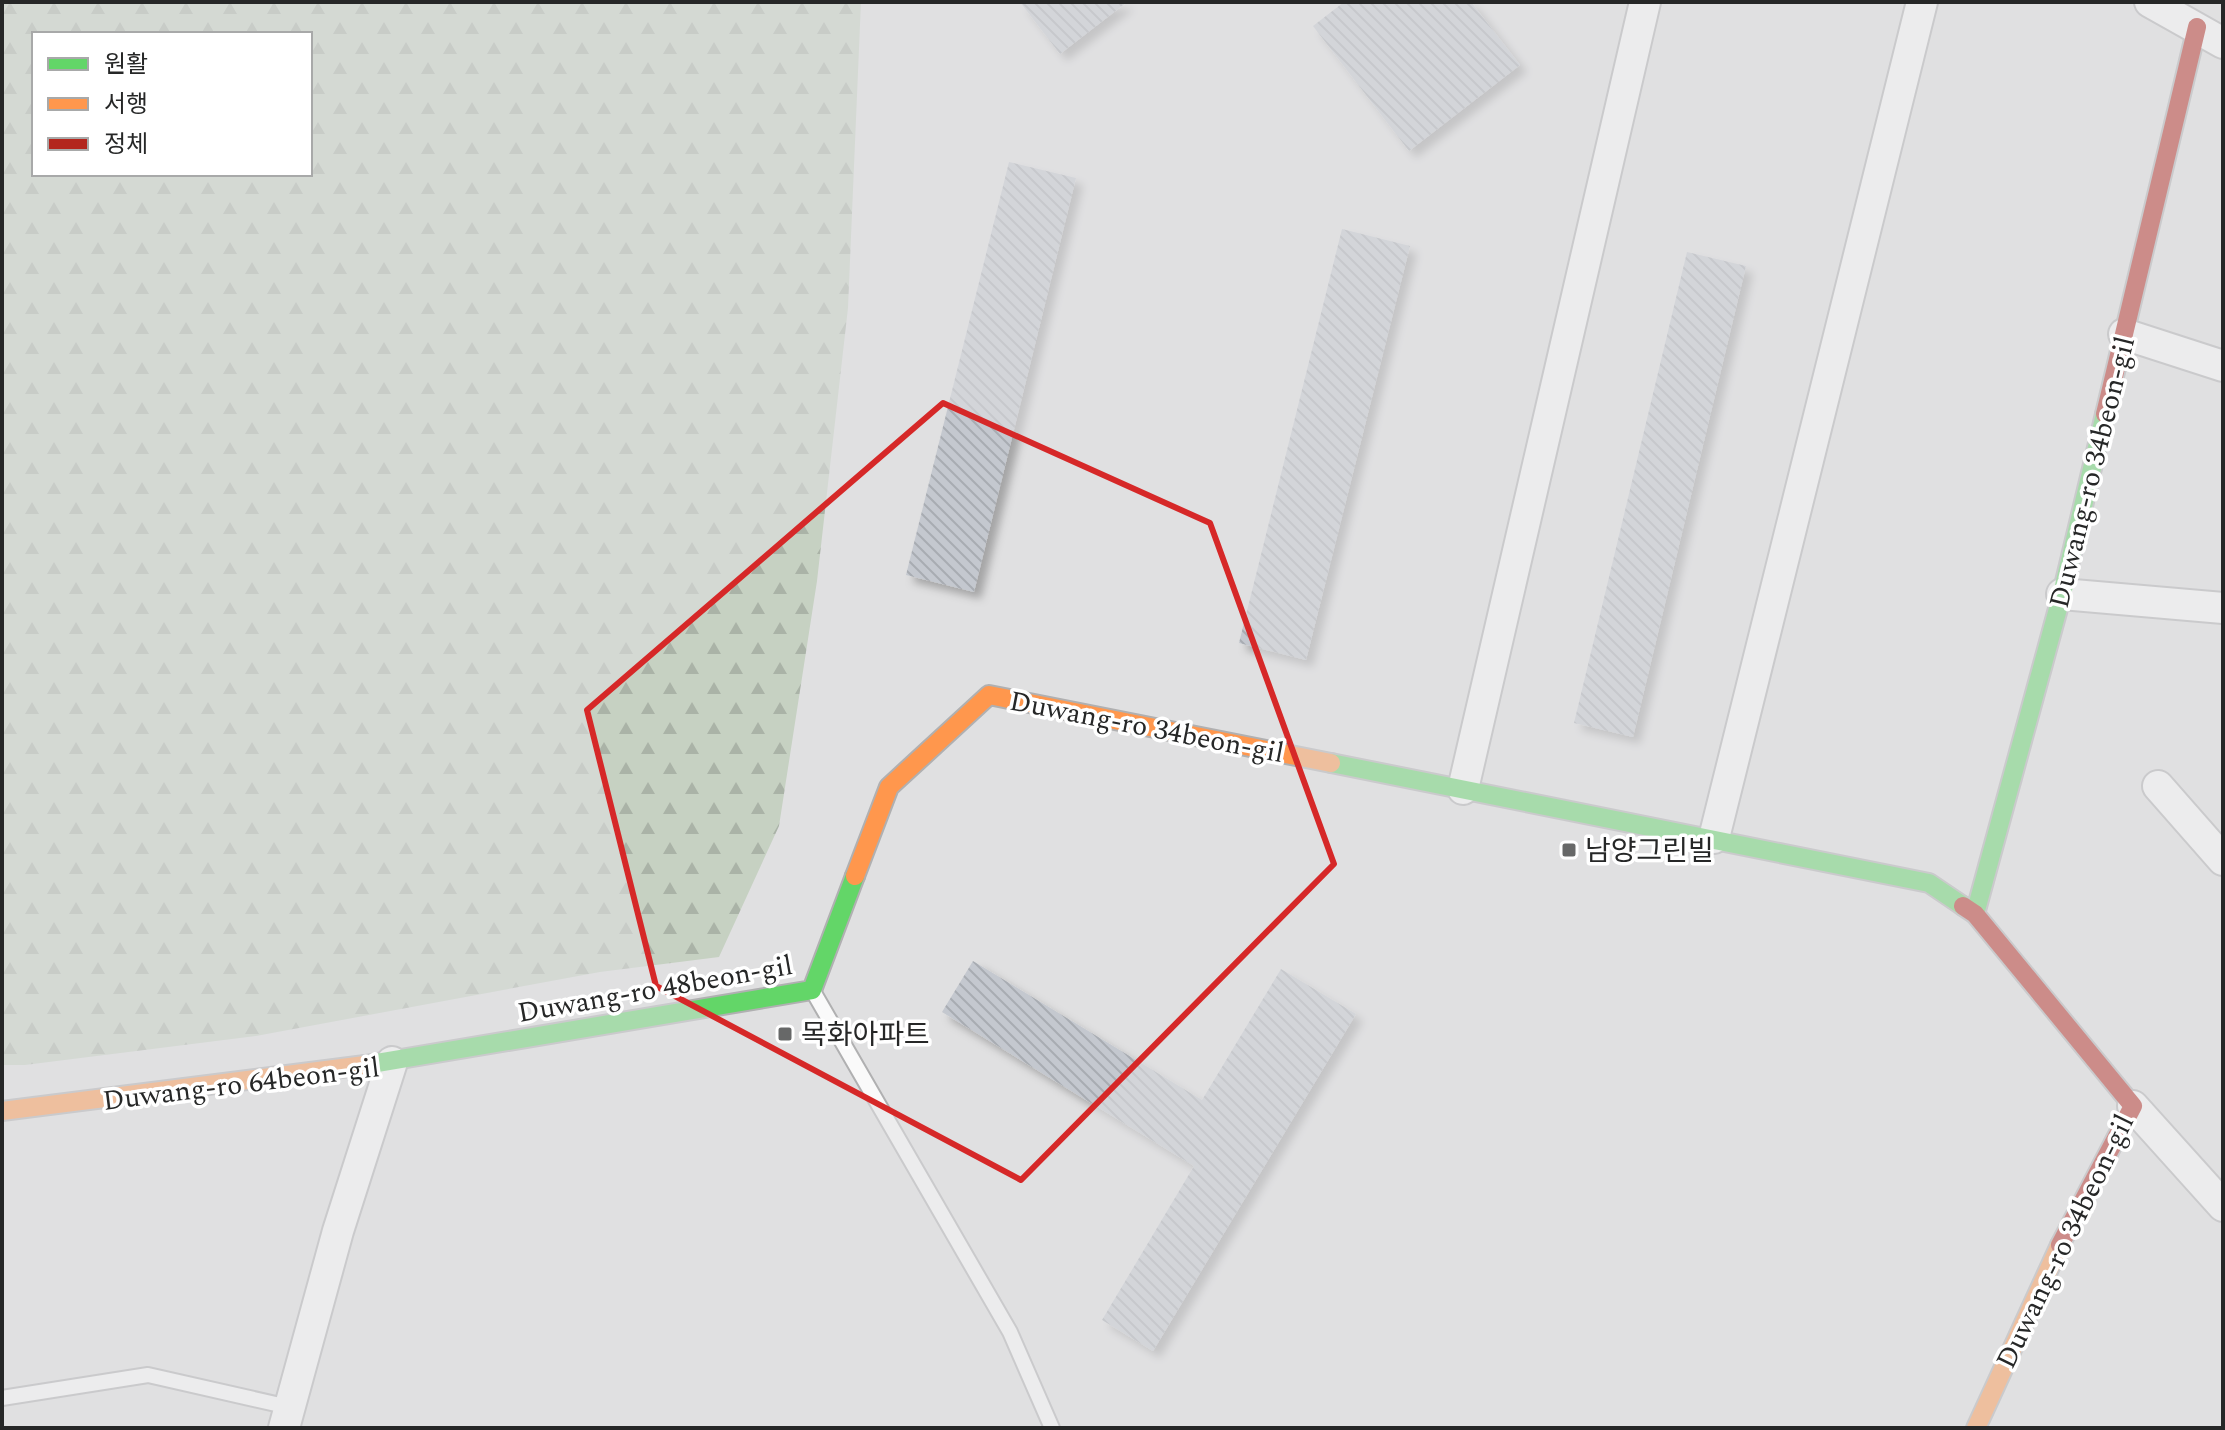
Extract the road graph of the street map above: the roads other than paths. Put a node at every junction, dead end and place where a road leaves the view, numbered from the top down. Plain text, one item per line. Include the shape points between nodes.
1 (1645, 2) edge
2 (1922, 2) edge
3 (2150, 2) edge
4 (2197, 27) junction
5 (2223, 43) edge
6 (2124, 334) junction
7 (2223, 366) edge
8 (2062, 594) junction
9 (2223, 608) edge
10 (2158, 786) dead end
11 (1463, 789) junction
12 (1714, 838) junction
13 (2223, 860) edge
14 (1975, 914) junction
15 (812, 990) junction
16 (392, 1062) junction
17 (2133, 1106) junction
18 (2, 1111) edge
19 (2223, 1206) edge
20 (2, 1398) edge
21 (287, 1418) edge
22 (1052, 1428) edge
23 (1976, 1428) edge

1 - 11 street
2 - 12 street
3 - 4 street
4 - 5 street
4 - 6 street, Duwang-ro 34beon-gil
6 - 7 street
6 - 8 street, Duwang-ro 34beon-gil
8 - 9 street
8 - 14 street, Duwang-ro 34beon-gil
10 - 13 street
11 - 12 street, Duwang-ro 34beon-gil
11 - 15 street, Duwang-ro 34beon-gil via 989,695 889,787
12 - 14 street, Duwang-ro 34beon-gil via 1929,883
14 - 17 street, Duwang-ro 34beon-gil
15 - 16 street, Duwang-ro 48beon-gil
15 - 22 lane, Duwang-ro 48beon-gil via 1010,1332
16 - 18 street, Duwang-ro 64beon-gil
16 - 21 street, Duwang-ro 64beon-gil
17 - 19 street
17 - 23 street, Duwang-ro 34beon-gil via 2073,1216
20 - 21 lane via 148,1375

